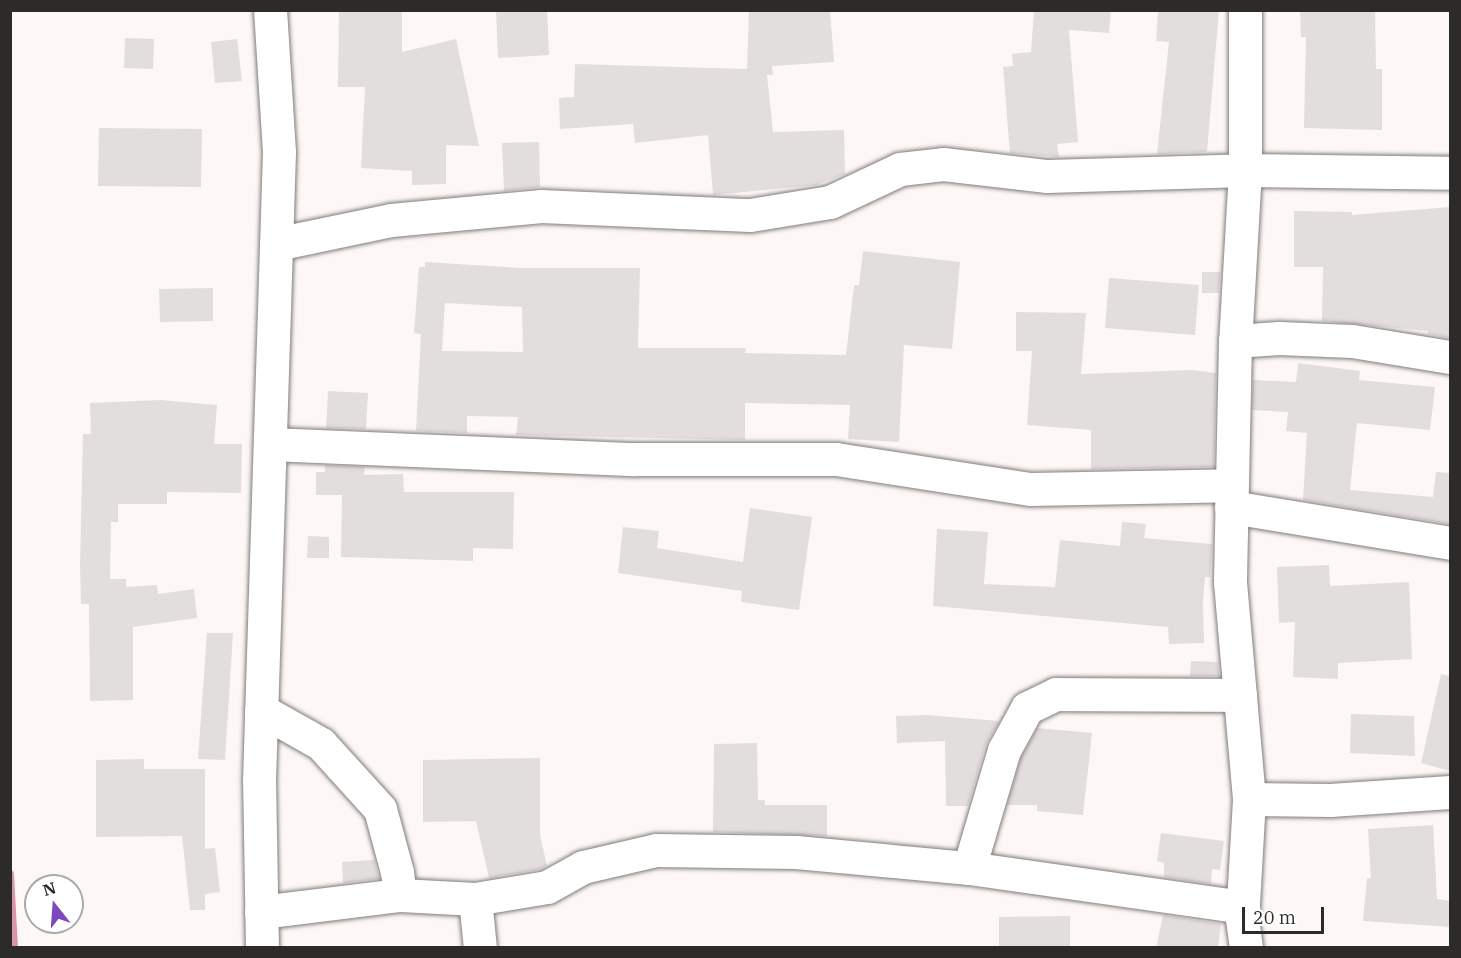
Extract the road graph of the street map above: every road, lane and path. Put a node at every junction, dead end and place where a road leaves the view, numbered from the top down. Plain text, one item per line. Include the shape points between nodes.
1 (270, 10) edge
2 (1245, 10) edge
3 (1245, 170) junction
4 (1450, 173) edge
5 (276, 244) junction
6 (1235, 341) junction
7 (1450, 357) edge
8 (270, 444) junction
9 (1231, 496) junction
10 (1450, 543) edge
11 (1240, 695) junction
12 (261, 710) junction
13 (1450, 792) edge
14 (1249, 799) junction
15 (969, 868) junction
16 (400, 895) junction
17 (475, 899) junction
18 (1243, 907) junction
19 (261, 912) junction
20 (262, 948) edge
21 (480, 948) edge
22 (1246, 948) edge

1 - 5 street via 279,152
2 - 3 street
3 - 4 street
3 - 5 street via 1047,176 943,164 900,169 830,202 750,215 541,206 391,220
3 - 6 street
5 - 8 street
6 - 7 street via 1352,341
6 - 9 street
8 - 9 street via 635,459 836,459 1030,489
8 - 12 street
9 - 10 street
9 - 11 street via 1230,582
11 - 14 street
11 - 15 street via 1056,694 1027,708 1004,750
12 - 16 street via 321,744 380,809 398,872
12 - 19 street
13 - 14 street via 1330,800
14 - 18 street
15 - 17 street via 796,852 656,850 582,867 547,887
15 - 18 street
16 - 17 street
16 - 19 street
17 - 21 street
18 - 22 street
19 - 20 street

